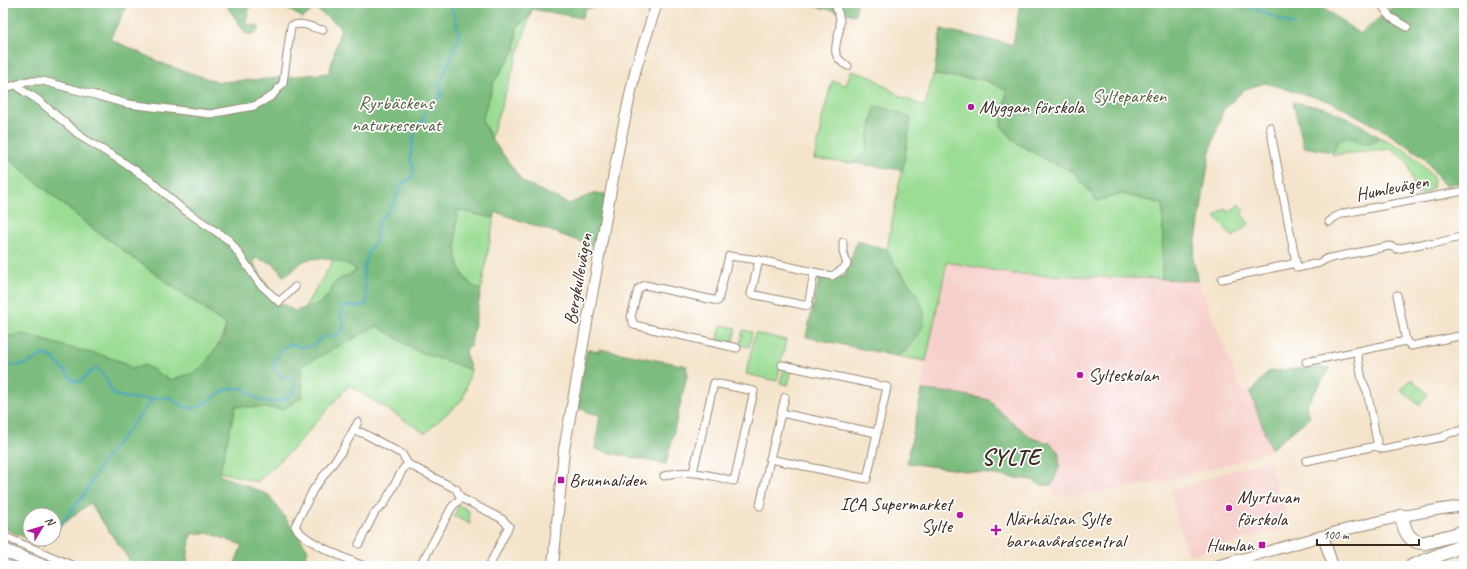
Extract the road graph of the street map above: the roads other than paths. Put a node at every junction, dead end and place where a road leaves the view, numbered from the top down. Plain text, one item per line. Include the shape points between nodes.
1 (657, 3) edge
2 (834, 3) edge
3 (1381, 3) edge
4 (1408, 27) dead end
5 (323, 30) dead end
6 (848, 66) dead end
7 (17, 85) junction
8 (3, 89) edge
9 (1270, 127) dead end
10 (1464, 191) edge
11 (1329, 222) dead end
12 (1464, 236) edge
13 (843, 242) dead end
14 (759, 260) junction
15 (1296, 263) junction
16 (814, 273) junction
17 (1222, 279) dead end
18 (295, 287) dead end
19 (1397, 295) dead end
20 (1464, 335) edge
21 (1406, 341) junction
22 (737, 348) dead end
23 (1357, 351) junction
24 (1306, 362) dead end
25 (782, 365) dead end
26 (785, 397) dead end
27 (781, 413) junction
28 (358, 422) dead end
29 (1464, 430) edge
30 (353, 431) junction
31 (877, 433) junction
32 (1378, 447) junction
33 (770, 459) junction
34 (1306, 461) dead end
35 (408, 464) junction
36 (693, 472) junction
37 (664, 476) dead end
38 (461, 498) junction
39 (760, 506) dead end
40 (1464, 506) edge
41 (1402, 516) junction
42 (1464, 532) edge
43 (3, 536) edge
44 (1322, 536) junction
45 (359, 544) dead end
46 (1464, 545) edge
47 (3, 550) edge
48 (1464, 554) edge
49 (3, 559) edge
50 (20, 566) edge
51 (42, 566) edge
52 (74, 566) edge
53 (364, 566) edge
54 (420, 566) edge
55 (489, 566) edge
56 (553, 566) edge
57 (1216, 566) edge
58 (1333, 566) edge
59 (1412, 566) edge
60 (1434, 566) edge

1 - 56 street, Bergkullevägen via 636,68 618,151 564,450
2 - 6 street via 840,19 835,51 840,62
3 - 4 street via 1390,17
5 - 7 street via 313,29 304,24 291,26 283,83 272,96 254,106 217,113 203,114 128,104 43,81 27,81
7 - 8 street
7 - 18 street via 20,90 31,94 83,138 151,181 180,206 225,237 237,249 260,283 279,302
9 - 15 street
10 - 11 street, Humlevägen via 1344,213
12 - 15 street via 1397,249 1390,246 1326,259 1297,268
13 - 16 street via 847,264 844,269 832,276
14 - 16 street
14 - 16 street via 751,294 808,306
14 - 22 street via 729,256 718,301 646,286 638,289 636,294 631,316 634,325
15 - 17 street
19 - 21 street
20 - 21 street via 1411,346
21 - 23 street
23 - 24 street
23 - 32 street
25 - 31 street via 887,387
26 - 27 street
27 - 31 street
27 - 33 street
28 - 30 street
29 - 32 street via 1450,432 1443,437 1383,449
30 - 35 street via 363,433 402,454
30 - 53 street via 342,451 313,490 295,526 298,532 317,544
31 - 33 street via 867,479
32 - 34 street
33 - 39 street
35 - 38 street via 452,487
35 - 45 street via 384,504 375,512
36 - 36 street via 714,383 754,391 734,481
36 - 37 street
38 - 54 street via 452,507
38 - 55 street via 502,519 509,526
40 - 41 street
41 - 42 highway via 1406,534 1418,542 1424,543
41 - 44 street
43 - 52 street
44 - 57 street
44 - 58 street
46 - 59 highway
47 - 51 highway
48 - 60 highway
49 - 50 highway

